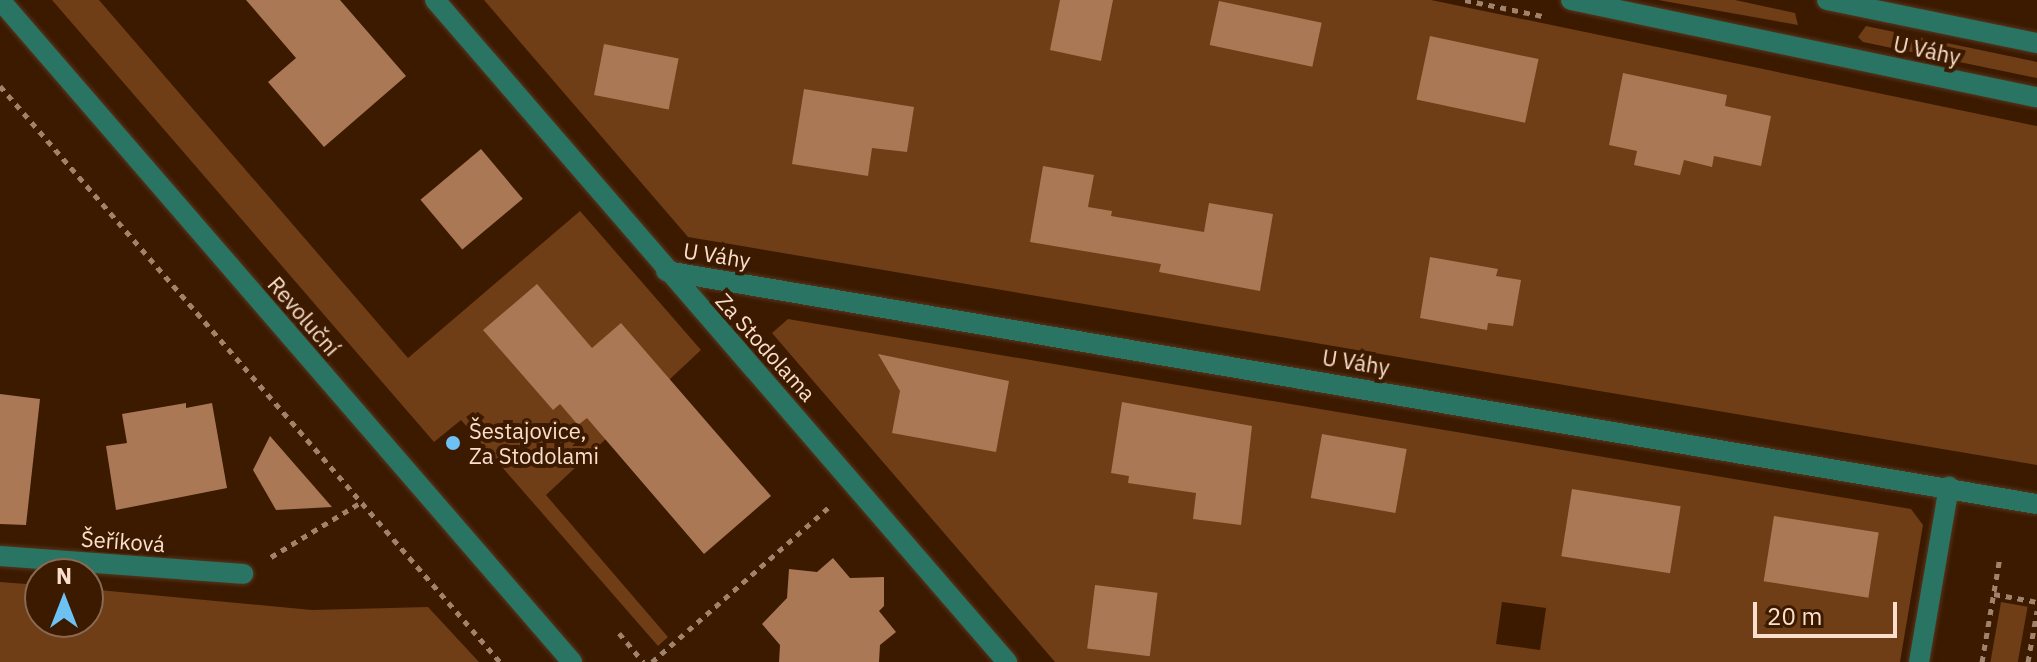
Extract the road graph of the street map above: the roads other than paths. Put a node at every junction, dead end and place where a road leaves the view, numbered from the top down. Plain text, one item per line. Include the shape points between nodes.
1 (0, 0) edge
2 (435, 0) edge
3 (1571, 0) edge
4 (1827, 0) edge
5 (2037, 43) edge
6 (2037, 97) edge
7 (666, 271) junction
8 (1949, 487) junction
9 (2037, 504) edge
10 (0, 556) edge
11 (243, 574) road end
12 (1002, 659) edge
13 (572, 662) edge
14 (1919, 662) edge

1 - 13 street, Revoluční
2 - 7 street, Za Stodolama
3 - 6 street, U Váhy
4 - 5 street, U Váhy
7 - 8 street, U Váhy
7 - 12 street, Za Stodolama
8 - 9 street, U Váhy
8 - 14 street
10 - 11 street, Šeříková

